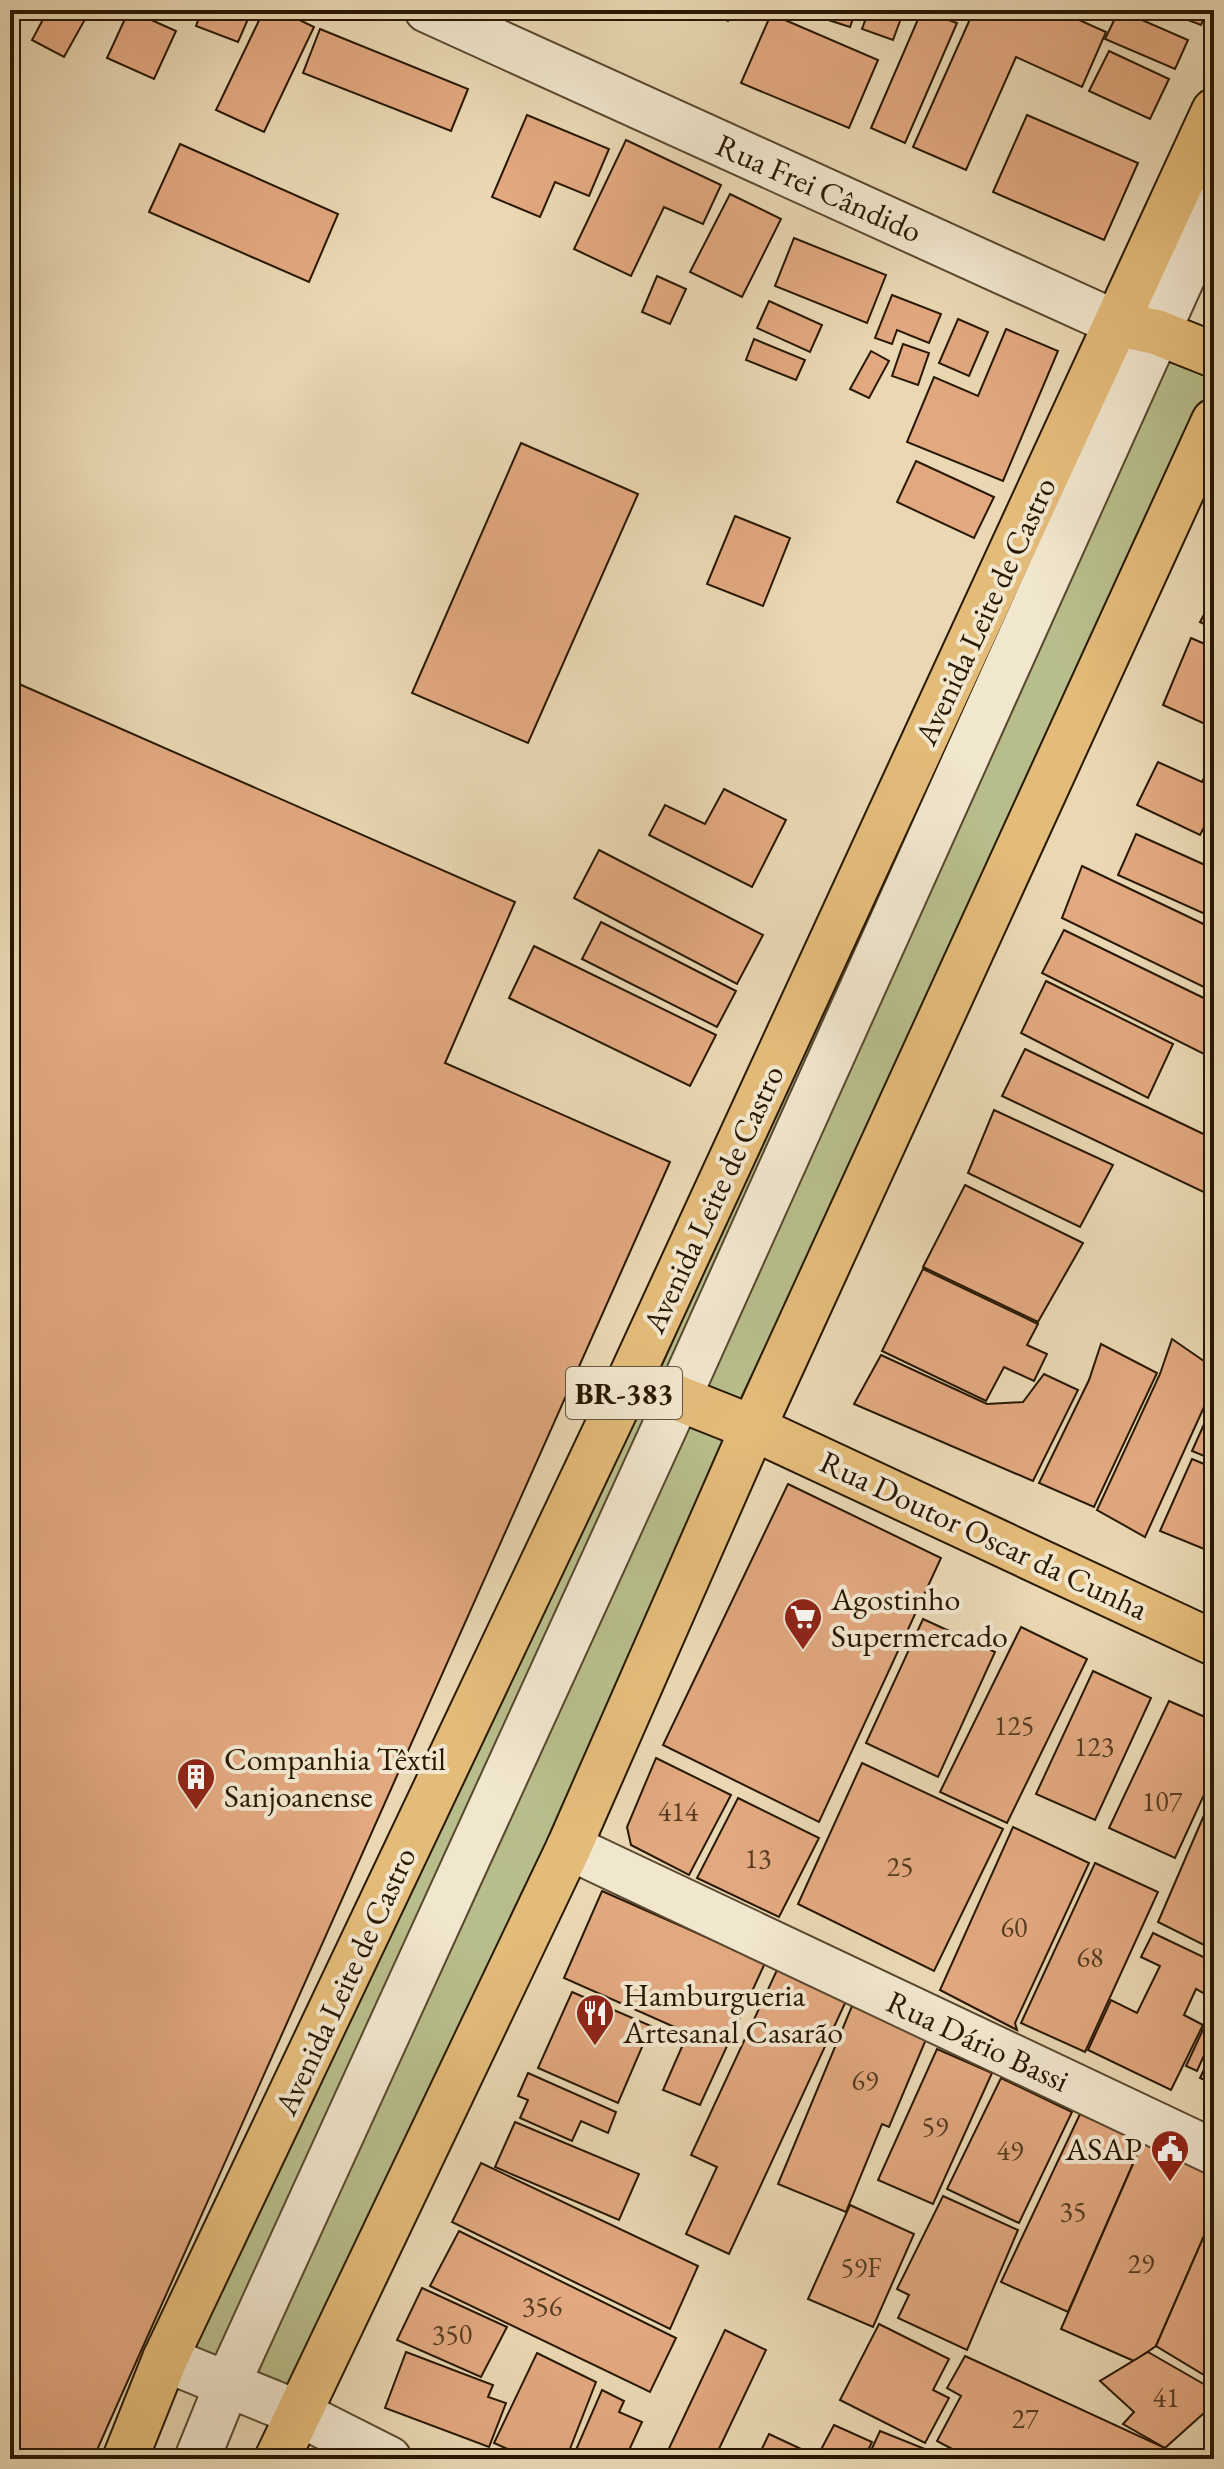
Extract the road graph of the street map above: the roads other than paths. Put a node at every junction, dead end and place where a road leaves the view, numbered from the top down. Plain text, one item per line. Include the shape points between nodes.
1 (427, 10) edge
2 (1214, 111) edge
3 (1214, 207) edge
4 (1137, 328) junction
5 (1214, 355) edge
6 (1214, 421) edge
7 (630, 1379) junction
8 (678, 1398) junction
9 (753, 1428) junction
10 (1214, 1643) edge
11 (569, 1847) junction
12 (1214, 2152) edge
13 (165, 2359) junction
14 (227, 2385) junction
15 (298, 2413) junction
16 (125, 2459) edge
17 (197, 2459) edge
18 (277, 2459) edge
19 (389, 2459) edge

1 - 4 street, Rua Frei Cândido
2 - 4 main road, Avenida Leite de Castro / BR-383
3 - 4 street
4 - 5 main road, Rua Frei Cândido
4 - 7 main road, Avenida Leite de Castro / BR-383
4 - 8 street
6 - 9 main road
7 - 8 main road, Rua Doutor Oscar da Cunha
7 - 13 main road, Avenida Leite de Castro / BR-383
8 - 9 main road, Rua Doutor Oscar da Cunha
8 - 14 street
9 - 10 main road, Rua Doutor Oscar da Cunha
9 - 11 main road
11 - 12 street, Rua Dário Bassi
11 - 15 main road
13 - 14 street
13 - 16 main road, Avenida Leite de Castro / BR-383
14 - 15 street
14 - 17 street
15 - 18 main road
15 - 19 street

